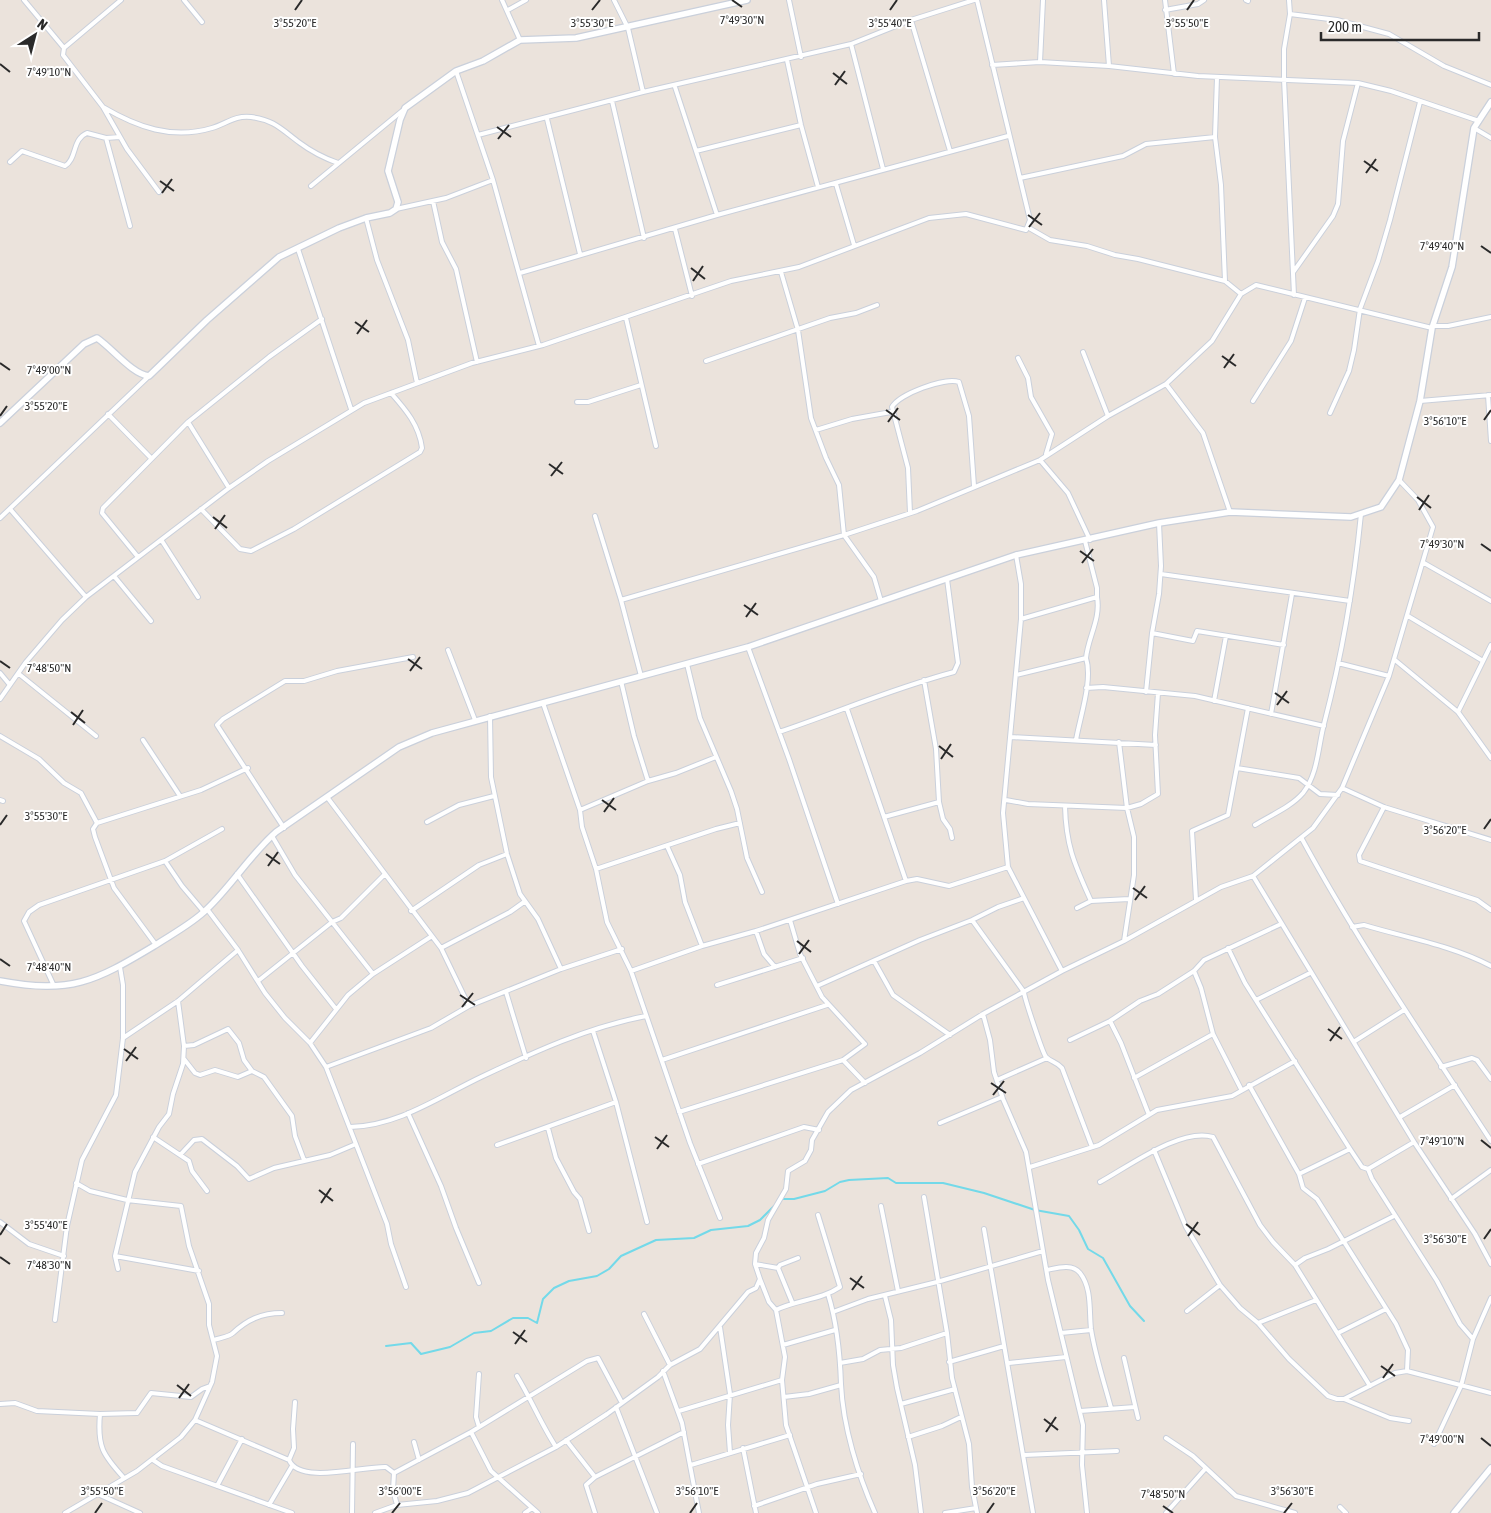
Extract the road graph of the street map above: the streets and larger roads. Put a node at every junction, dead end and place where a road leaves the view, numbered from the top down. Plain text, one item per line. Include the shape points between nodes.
1 (24, 0) edge
2 (121, 0) edge
3 (184, 0) edge
4 (502, 0) edge
5 (526, 0) edge
6 (614, 0) edge
7 (747, 0) edge
8 (789, 0) edge
9 (975, 0) edge
10 (1043, 0) edge
11 (1104, 0) edge
12 (1165, 0) edge
13 (1204, 0) edge
14 (1288, 0) edge
15 (508, 10) junction
16 (1165, 10) junction
17 (1290, 14) junction
18 (911, 20) junction
19 (202, 22) dead end
20 (628, 28) junction
21 (520, 40) junction
22 (851, 44) junction
23 (64, 48) junction
24 (801, 56) junction
25 (788, 60) junction
26 (1040, 62) junction
27 (992, 65) junction
28 (1110, 66) junction
29 (456, 71) junction
30 (1174, 74) junction
31 (1217, 77) junction
32 (1284, 79) junction
33 (1358, 83) junction
34 (1491, 85) edge
35 (675, 87) junction
36 (643, 92) junction
37 (612, 101) junction
38 (1420, 102) junction
39 (1491, 102) edge
40 (103, 107) junction
41 (405, 108) junction
42 (547, 119) junction
43 (1479, 121) junction
44 (801, 125) junction
45 (1474, 128) junction
46 (478, 135) junction
47 (1008, 136) junction
48 (120, 137) junction
49 (1215, 137) junction
50 (106, 138) junction
51 (1491, 138) edge
52 (696, 151) junction
53 (950, 151) junction
54 (10, 162) dead end
55 (338, 162) junction
56 (883, 169) junction
57 (1020, 178) junction
58 (493, 180) junction
59 (836, 184) junction
60 (311, 186) dead end
61 (818, 187) junction
62 (159, 192) dead end
63 (432, 201) junction
64 (396, 209) junction
65 (717, 215) junction
66 (366, 218) junction
67 (130, 226) dead end
68 (675, 228) junction
69 (1029, 228) junction
70 (644, 238) junction
71 (854, 245) junction
72 (298, 249) junction
73 (580, 254) junction
74 (1294, 271) junction
75 (781, 272) junction
76 (520, 273) junction
77 (1225, 281) junction
78 (1241, 294) junction
79 (1294, 295) junction
80 (692, 296) junction
81 (1305, 298) junction
82 (877, 305) dead end
83 (1360, 309) junction
84 (1491, 317) edge
85 (626, 318) junction
86 (322, 319) junction
87 (1433, 327) junction
88 (798, 330) junction
89 (539, 346) junction
90 (1083, 352) dead end
91 (1018, 358) dead end
92 (706, 361) dead end
93 (477, 362) junction
94 (149, 376) junction
95 (417, 383) junction
96 (641, 384) junction
97 (1166, 384) junction
98 (391, 393) junction
99 (1489, 395) edge
100 (1253, 401) dead end
101 (1420, 401) junction
102 (577, 402) dead end
103 (351, 409) junction
104 (1330, 413) dead end
105 (108, 414) junction
106 (1108, 416) junction
107 (895, 417) junction
108 (188, 422) junction
109 (0, 423) edge
110 (816, 430) junction
111 (1491, 441) edge
112 (656, 446) dead end
113 (1046, 455) junction
114 (150, 457) junction
115 (1040, 460) junction
116 (1399, 480) junction
117 (974, 486) junction
118 (229, 488) junction
119 (10, 509) junction
120 (201, 509) junction
121 (1230, 512) junction
122 (910, 513) junction
123 (1361, 514) junction
124 (595, 516) dead end
125 (0, 518) edge
126 (1159, 523) junction
127 (844, 535) junction
128 (1088, 540) junction
129 (162, 541) junction
130 (1016, 556) junction
131 (138, 557) junction
132 (1424, 563) junction
133 (1160, 574) junction
134 (114, 576) junction
135 (947, 579) junction
136 (1292, 594) junction
137 (198, 597) dead end
138 (86, 598) junction
139 (1097, 598) junction
140 (621, 600) junction
141 (881, 601) junction
142 (1350, 601) junction
143 (1491, 601) edge
144 (1408, 616) junction
145 (1021, 619) junction
146 (151, 621) dead end
147 (1152, 633) junction
148 (1226, 636) junction
149 (1284, 645) junction
150 (1491, 645) edge
151 (748, 647) junction
152 (448, 650) dead end
153 (413, 657) dead end
154 (1086, 658) junction
155 (1395, 660) junction
156 (1483, 661) junction
157 (1338, 663) junction
158 (687, 664) junction
159 (0, 673) edge
160 (18, 674) junction
161 (1016, 675) junction
162 (641, 676) junction
163 (1389, 676) junction
164 (924, 680) junction
165 (621, 681) junction
166 (10, 685) junction
167 (1086, 688) junction
168 (1146, 692) junction
169 (1158, 692) junction
170 (0, 699) edge
171 (1214, 701) junction
172 (543, 703) junction
173 (1248, 708) junction
174 (847, 709) junction
175 (1458, 712) junction
176 (1271, 714) junction
177 (490, 716) junction
178 (476, 720) junction
179 (1324, 726) junction
180 (779, 732) junction
181 (0, 736) edge
182 (96, 736) dead end
183 (1011, 737) junction
184 (143, 740) dead end
185 (1076, 740) junction
186 (1119, 742) junction
187 (1156, 746) junction
188 (716, 757) junction
189 (1491, 758) edge
190 (248, 768) junction
191 (1237, 768) junction
192 (648, 781) junction
193 (1308, 783) junction
194 (1342, 788) junction
195 (1338, 795) junction
196 (180, 796) junction
197 (494, 796) junction
198 (327, 797) junction
199 (1006, 800) junction
200 (939, 802) junction
201 (1065, 806) junction
202 (1384, 806) junction
203 (1127, 808) junction
204 (580, 810) junction
205 (884, 817) junction
206 (427, 822) dead end
207 (97, 823) junction
208 (740, 823) junction
209 (1255, 825) dead end
210 (284, 828) junction
211 (222, 830) dead end
212 (272, 836) junction
213 (952, 838) dead end
214 (1302, 839) junction
215 (1491, 840) edge
216 (667, 846) junction
217 (507, 854) junction
218 (165, 860) junction
219 (1008, 867) junction
220 (596, 869) junction
221 (237, 874) junction
222 (384, 875) junction
223 (1254, 876) junction
224 (111, 879) junction
225 (906, 881) junction
226 (762, 892) dead end
227 (1024, 898) junction
228 (1129, 899) junction
229 (1196, 900) junction
230 (524, 902) junction
231 (1091, 902) junction
232 (838, 904) junction
233 (1078, 908) dead end
234 (206, 910) junction
235 (1491, 910) edge
236 (411, 911) junction
237 (790, 920) junction
238 (972, 920) junction
239 (332, 922) junction
240 (1281, 924) junction
241 (1352, 927) junction
242 (756, 931) junction
243 (432, 936) junction
244 (1124, 941) junction
245 (156, 945) junction
246 (702, 946) junction
247 (441, 948) junction
248 (1228, 948) junction
249 (622, 949) junction
250 (238, 950) junction
251 (293, 952) junction
252 (803, 958) junction
253 (874, 961) junction
254 (1491, 966) edge
255 (120, 967) junction
256 (775, 967) junction
257 (561, 969) junction
258 (1062, 970) junction
259 (631, 971) junction
260 (1194, 971) junction
261 (1310, 972) junction
262 (373, 974) junction
263 (0, 981) edge
264 (258, 981) junction
265 (717, 985) dead end
266 (54, 986) junction
267 (817, 986) junction
268 (506, 992) junction
269 (1024, 992) junction
270 (1256, 1000) junction
271 (178, 1002) junction
272 (827, 1005) junction
273 (469, 1006) junction
274 (336, 1009) junction
275 (1404, 1010) junction
276 (983, 1014) junction
277 (646, 1016) junction
278 (1110, 1021) junction
279 (593, 1031) junction
280 (950, 1034) junction
281 (1213, 1034) junction
282 (123, 1038) junction
283 (1070, 1040) dead end
284 (1354, 1041) junction
285 (310, 1043) junction
286 (184, 1046) junction
287 (526, 1058) junction
288 (1047, 1058) junction
289 (184, 1059) junction
290 (662, 1060) junction
291 (843, 1060) junction
292 (1295, 1061) junction
293 (326, 1067) junction
294 (1441, 1067) junction
295 (252, 1071) junction
296 (1134, 1078) junction
297 (1491, 1079) edge
298 (997, 1080) junction
299 (865, 1083) junction
300 (1250, 1085) junction
301 (1455, 1085) junction
302 (1241, 1089) junction
303 (1002, 1096) junction
304 (616, 1102) junction
305 (679, 1112) junction
306 (408, 1113) junction
307 (1149, 1115) junction
308 (1400, 1118) junction
309 (940, 1122) dead end
310 (350, 1127) junction
311 (548, 1128) junction
312 (819, 1130) junction
313 (153, 1137) junction
314 (1491, 1141) edge
315 (1414, 1142) junction
316 (356, 1144) junction
317 (497, 1145) dead end
318 (1092, 1147) junction
319 (1350, 1149) junction
320 (1154, 1150) junction
321 (180, 1155) junction
322 (304, 1160) junction
323 (698, 1164) junction
324 (1030, 1167) junction
325 (1368, 1169) junction
326 (1491, 1170) edge
327 (1298, 1174) junction
328 (1100, 1182) dead end
329 (76, 1183) junction
330 (207, 1191) dead end
331 (924, 1197) dead end
332 (1451, 1198) junction
333 (127, 1200) junction
334 (882, 1206) dead end
335 (818, 1215) dead end
336 (1394, 1216) junction
337 (720, 1218) dead end
338 (0, 1222) edge
339 (647, 1222) dead end
340 (984, 1229) dead end
341 (589, 1231) dead end
342 (1345, 1241) junction
343 (1042, 1250) junction
344 (64, 1256) junction
345 (116, 1256) junction
346 (798, 1258) dead end
347 (755, 1264) junction
348 (1491, 1264) edge
349 (990, 1265) junction
350 (1295, 1265) junction
351 (778, 1268) junction
352 (118, 1269) dead end
353 (1047, 1270) junction
354 (199, 1271) junction
355 (760, 1279) junction
356 (938, 1282) junction
357 (479, 1283) dead end
358 (1220, 1284) junction
359 (406, 1286) dead end
360 (898, 1291) junction
361 (828, 1294) junction
362 (885, 1296) junction
363 (1491, 1298) edge
364 (1316, 1300) junction
365 (792, 1302) junction
366 (1386, 1309) junction
367 (776, 1310) junction
368 (1187, 1311) dead end
369 (833, 1312) junction
370 (282, 1313) dead end
371 (644, 1314) dead end
372 (55, 1320) dead end
373 (1258, 1324) junction
374 (720, 1327) junction
375 (835, 1330) junction
376 (1091, 1330) junction
377 (947, 1333) junction
378 (1061, 1333) junction
379 (1338, 1333) junction
380 (1474, 1339) junction
381 (214, 1340) junction
382 (783, 1345) junction
383 (1004, 1346) junction
384 (892, 1348) junction
385 (1066, 1357) junction
386 (1124, 1358) dead end
387 (949, 1362) junction
388 (1009, 1362) junction
389 (840, 1363) junction
390 (670, 1365) junction
391 (663, 1371) junction
392 (1406, 1371) junction
393 (479, 1374) dead end
394 (517, 1376) dead end
395 (782, 1380) junction
396 (841, 1384) junction
397 (210, 1386) junction
398 (1370, 1386) junction
399 (1461, 1386) junction
400 (955, 1389) junction
401 (1491, 1393) edge
402 (730, 1394) junction
403 (530, 1397) junction
404 (784, 1397) junction
405 (1344, 1399) junction
406 (295, 1402) dead end
407 (622, 1403) junction
408 (0, 1404) edge
409 (901, 1404) junction
410 (616, 1407) junction
411 (1135, 1407) junction
412 (1111, 1408) junction
413 (678, 1411) junction
414 (1080, 1411) junction
415 (100, 1414) junction
416 (961, 1417) junction
417 (1138, 1418) dead end
418 (195, 1420) junction
419 (1409, 1421) dead end
420 (479, 1427) junction
421 (471, 1432) junction
422 (684, 1432) junction
423 (790, 1435) junction
424 (908, 1437) junction
425 (1166, 1438) dead end
426 (242, 1439) junction
427 (566, 1440) junction
428 (414, 1442) dead end
429 (353, 1444) dead end
430 (1434, 1444) dead end
431 (556, 1447) junction
432 (743, 1448) junction
433 (1117, 1451) dead end
434 (1084, 1452) junction
435 (730, 1453) junction
436 (1024, 1455) junction
437 (637, 1456) junction
438 (153, 1460) junction
439 (289, 1460) junction
440 (419, 1460) junction
441 (691, 1465) junction
442 (292, 1466) junction
443 (1206, 1468) junction
444 (1491, 1468) edge
445 (351, 1469) junction
446 (394, 1474) junction
447 (861, 1474) junction
448 (595, 1476) junction
449 (501, 1477) junction
450 (124, 1478) junction
451 (217, 1486) junction
452 (807, 1488) junction
453 (100, 1495) junction
454 (269, 1505) junction
455 (397, 1505) junction
456 (754, 1506) junction
457 (1340, 1507) dead end
458 (532, 1508) junction
459 (976, 1508) junction
460 (65, 1513) edge
461 (140, 1513) edge
462 (292, 1513) edge
463 (352, 1513) edge
464 (375, 1513) edge
465 (526, 1513) edge
466 (538, 1513) edge
467 (594, 1513) edge
468 (657, 1513) edge
469 (699, 1513) edge
470 (756, 1513) edge
471 (816, 1513) edge
472 (876, 1513) edge
473 (921, 1513) edge
474 (945, 1513) edge
475 (977, 1513) edge
476 (1033, 1513) edge
477 (1087, 1513) edge
478 (1166, 1513) edge
479 (1294, 1513) edge
480 (1346, 1513) edge
481 (1454, 1513) edge

1 - 23 street
2 - 23 street
3 - 19 street
4 - 15 street
5 - 15 street
6 - 20 street
7 - 20 street
8 - 24 street
9 - 18 street
9 - 27 street
10 - 26 street
11 - 28 street
12 - 16 street
13 - 16 street
14 - 17 street
15 - 21 street
16 - 30 street
17 - 32 street via 1284,49
17 - 34 street via 1337,20 1390,34 1444,66
18 - 22 street
18 - 53 street
20 - 21 street via 576,38
20 - 36 street
21 - 29 street via 483,61
22 - 24 street
22 - 56 street
23 - 40 street via 63,55
24 - 25 street
25 - 35 street
25 - 44 street
26 - 27 street
26 - 28 street
27 - 47 street
28 - 30 street
29 - 41 street
29 - 46 street
30 - 31 street
31 - 32 street
31 - 49 street
32 - 33 street
32 - 74 street
33 - 38 street
33 - 74 street via 1343,141 1338,204
35 - 36 street
35 - 52 street
36 - 37 street
37 - 42 street
37 - 70 street
38 - 43 street
38 - 83 street via 1390,220
39 - 43 street
40 - 48 street
40 - 55 street via 122,118 168,134 208,130 238,116 253,117 279,125 307,148
41 - 55 street
41 - 64 street via 388,171 398,202
42 - 46 street
42 - 73 street
43 - 45 street
44 - 52 street
44 - 61 street
45 - 51 street
45 - 87 street via 1452,267
46 - 58 street
47 - 53 street
47 - 57 street
48 - 50 street
48 - 62 street
49 - 57 street via 1146,144 1123,156
49 - 77 street via 1221,185
50 - 54 street via 94,133 82,135 70,163 65,166 22,151
50 - 67 street
52 - 65 street
53 - 56 street
55 - 60 street
56 - 59 street
57 - 69 street
58 - 63 street
58 - 76 street
59 - 61 street
59 - 71 street
61 - 65 street
63 - 64 street
63 - 93 street via 442,242 456,269
64 - 66 street
65 - 68 street
66 - 72 street
66 - 95 street via 377,260 408,340
68 - 70 street
68 - 80 street
69 - 71 street via 1022,231 966,214 939,216
69 - 77 street via 1050,240 1087,246
70 - 73 street
71 - 75 street
72 - 86 street
72 - 94 street via 279,256 259,273
73 - 76 street
74 - 79 street
75 - 80 street via 731,281
75 - 88 street
76 - 89 street
77 - 78 street
78 - 79 street via 1256,285
78 - 97 street via 1212,341
79 - 81 street
80 - 85 street
81 - 83 street
81 - 100 street via 1291,341
82 - 88 street
83 - 87 street
83 - 104 street via 1349,371
84 - 87 street
85 - 89 street
85 - 96 street
86 - 103 street
86 - 108 street
87 - 101 street
88 - 92 street
88 - 110 street
89 - 93 street
90 - 106 street
91 - 113 street via 1028,378 1031,397 1052,434
93 - 95 street
94 - 105 street
94 - 109 street via 136,371 97,338 84,344
95 - 98 street
96 - 102 street via 588,402
96 - 112 street
97 - 106 street
97 - 121 street via 1203,433
98 - 103 street
98 - 120 street via 411,416 422,448 294,529 246,552
99 - 101 street
99 - 111 street
101 - 116 street
103 - 118 street
105 - 114 street
105 - 119 street
106 - 113 street
107 - 110 street via 891,412
107 - 117 street via 892,407 899,399 937,383 958,381 969,416
107 - 122 street via 908,468
108 - 114 street
108 - 118 street
110 - 127 street via 839,485
113 - 115 street
114 - 131 street via 102,510
115 - 117 street
115 - 128 street via 1068,493
116 - 123 street via 1382,507
116 - 132 street via 1418,500 1434,527
117 - 122 street
118 - 120 street
119 - 125 street
119 - 138 street
120 - 129 street
121 - 123 street via 1351,517
121 - 126 street
122 - 127 street
123 - 142 street
124 - 140 street
126 - 128 street
126 - 133 street
127 - 140 street
127 - 141 street via 874,577
128 - 130 street
128 - 139 street
129 - 131 street
129 - 137 street
130 - 135 street
130 - 145 street via 1021,584
131 - 134 street
132 - 143 street
132 - 144 street
133 - 136 street
133 - 147 street
134 - 138 street
134 - 146 street
135 - 141 street
135 - 164 street via 957,668 954,672
136 - 142 street
136 - 149 street
138 - 160 street via 62,620
139 - 145 street
139 - 154 street via 1099,612
140 - 162 street
141 - 151 street
142 - 157 street
144 - 155 street
144 - 156 street
145 - 161 street
147 - 148 street via 1193,641 1197,631
147 - 168 street
148 - 149 street
148 - 171 street
149 - 176 street
150 - 156 street
151 - 158 street
151 - 180 street
152 - 178 street
153 - 190 street via 337,671 304,681 284,681 223,719 217,725
154 - 161 street
154 - 167 street via 1089,667
155 - 163 street
155 - 175 street
156 - 175 street
157 - 163 street
157 - 179 street
158 - 162 street
158 - 188 street via 700,718
159 - 166 street
160 - 166 street
160 - 182 street
161 - 183 street
162 - 165 street
163 - 194 street
164 - 174 street
164 - 200 street via 936,749
165 - 172 street
165 - 192 street
166 - 170 street
167 - 168 street
167 - 185 street
168 - 169 street
169 - 171 street
169 - 187 street
171 - 173 street
172 - 177 street
172 - 204 street
173 - 176 street
173 - 191 street
174 - 180 street
174 - 205 street
175 - 189 street
176 - 179 street
177 - 178 street
177 - 197 street
178 - 198 street via 399,746
179 - 193 street via 1314,772
180 - 232 street
181 - 207 street via 40,760 81,794
183 - 185 street
183 - 199 street
184 - 196 street
185 - 186 street
186 - 187 street
186 - 203 street
187 - 203 street via 1158,794
188 - 192 street
188 - 208 street
190 - 196 street
190 - 210 street
191 - 193 street via 1299,778
191 - 229 street via 1228,815 1192,831
192 - 204 street
193 - 195 street via 1320,794
193 - 209 street via 1292,802
194 - 195 street
194 - 202 street
195 - 214 street
196 - 207 street
197 - 206 street via 459,806
197 - 217 street
198 - 210 street
198 - 222 street
199 - 201 street
199 - 219 street via 1003,827
200 - 205 street
200 - 213 street
201 - 203 street
201 - 231 street via 1065,832
202 - 215 street
202 - 235 street via 1359,855 1360,861 1477,900
203 - 228 street via 1134,837 1134,875
204 - 220 street via 582,827
205 - 225 street
207 - 224 street via 93,828 95,837
208 - 216 street
208 - 226 street via 747,858
210 - 212 street
211 - 218 street
212 - 221 street
212 - 239 street via 296,875
214 - 223 street
214 - 241 street
216 - 220 street
216 - 246 street via 680,875 685,902
217 - 230 street
217 - 236 street via 479,865
218 - 224 street
218 - 234 street via 182,886
219 - 225 street via 949,886 917,879
219 - 227 street
220 - 249 street via 607,922
221 - 234 street
221 - 251 street
222 - 236 street
222 - 239 street via 348,912
223 - 229 street
223 - 240 street
224 - 245 street via 114,888
224 - 266 street via 39,905 29,912 24,921
225 - 232 street
227 - 238 street
227 - 258 street
228 - 231 street
228 - 244 street
229 - 244 street
230 - 247 street
230 - 257 street via 532,909
231 - 233 street
232 - 237 street
234 - 245 street
234 - 250 street
236 - 243 street
237 - 242 street
237 - 252 street
238 - 253 street
238 - 269 street
239 - 251 street
239 - 262 street
240 - 248 street
240 - 261 street
241 - 254 street via 1364,925 1443,946
241 - 275 street
242 - 246 street
242 - 256 street via 764,954
243 - 247 street
243 - 262 street
244 - 258 street
245 - 255 street
246 - 259 street
247 - 273 street
248 - 260 street via 1204,960
248 - 270 street
249 - 257 street
249 - 259 street
250 - 264 street
250 - 271 street
251 - 264 street
251 - 274 street
252 - 256 street
252 - 267 street
253 - 267 street
253 - 280 street via 893,995
255 - 266 street via 82,984
255 - 282 street
256 - 265 street
257 - 268 street
258 - 269 street
259 - 277 street
260 - 278 street
260 - 281 street
261 - 270 street
261 - 284 street
262 - 274 street
263 - 266 street
264 - 285 street via 284,1018
267 - 272 street
268 - 273 street
268 - 287 street
269 - 276 street
269 - 288 street
270 - 292 street
271 - 282 street
271 - 286 street
272 - 290 street
272 - 291 street via 865,1044
273 - 293 street via 431,1028
274 - 285 street
275 - 284 street
275 - 294 street
276 - 280 street
276 - 298 street
277 - 279 street
277 - 290 street
278 - 283 street
278 - 296 street
279 - 287 street via 578,1034
279 - 304 street
280 - 299 street
281 - 296 street
281 - 302 street
282 - 329 street via 116,1095 82,1160
284 - 308 street
285 - 293 street
286 - 289 street
286 - 295 street via 194,1045 228,1029 239,1043 244,1060
287 - 306 street
288 - 298 street
288 - 318 street via 1062,1068
289 - 295 street via 200,1075 215,1070 238,1077
289 - 313 street via 169,1114
290 - 305 street
291 - 299 street
291 - 305 street
292 - 300 street
292 - 319 street
293 - 310 street
294 - 297 street via 1472,1058
294 - 301 street
295 - 322 street via 264,1078 292,1116
296 - 307 street
298 - 303 street
299 - 312 street via 851,1090 828,1112
300 - 302 street
300 - 327 street
301 - 308 street
301 - 314 street
302 - 307 street via 1222,1099 1169,1107
303 - 309 street
303 - 324 street via 1025,1145
304 - 311 street
304 - 339 street
305 - 323 street
306 - 310 street via 368,1127
306 - 357 street via 442,1186
307 - 318 street
308 - 315 street
310 - 316 street
311 - 317 street
311 - 341 street via 556,1158 580,1199
312 - 323 street via 804,1127
312 - 347 street via 805,1161 788,1171 786,1189 768,1220
313 - 321 street
313 - 333 street via 138,1163
315 - 325 street
315 - 332 street
316 - 322 street via 330,1155
316 - 359 street via 387,1224 390,1244
318 - 324 street
319 - 325 street via 1362,1167
319 - 327 street
320 - 328 street
320 - 350 street via 1202,1135 1214,1137 1260,1225
320 - 358 street via 1186,1227
321 - 322 street via 194,1140 202,1139 249,1179
321 - 330 street via 189,1161 194,1176
323 - 337 street
324 - 343 street
325 - 336 street
326 - 332 street
327 - 342 street via 1303,1188 1317,1199
329 - 333 street via 90,1191
329 - 344 street
331 - 356 street
332 - 348 street
333 - 345 street
333 - 354 street via 181,1206 189,1246
334 - 360 street
335 - 361 street via 840,1287
336 - 342 street
336 - 380 street via 1460,1324
338 - 344 street via 29,1244
340 - 349 street
342 - 350 street
342 - 366 street
343 - 349 street
343 - 353 street
344 - 372 street
345 - 352 street
345 - 354 street
346 - 351 street
347 - 351 street
347 - 355 street
349 - 356 street
349 - 383 street
350 - 364 street
351 - 365 street
353 - 376 street via 1069,1267 1079,1272 1087,1290
353 - 378 street
354 - 381 street via 209,1304 209,1325
355 - 367 street via 769,1302
355 - 374 street via 756,1288 748,1292
356 - 360 street
356 - 377 street
358 - 368 street
358 - 373 street
360 - 362 street
361 - 365 street
361 - 369 street
362 - 369 street
362 - 384 street via 891,1320
363 - 380 street
364 - 373 street
364 - 379 street
365 - 367 street
366 - 379 street
366 - 392 street via 1408,1350
367 - 382 street
369 - 375 street
370 - 381 street via 268,1313
371 - 390 street
373 - 405 street via 1328,1396
374 - 390 street via 700,1349
374 - 402 street
375 - 382 street
375 - 389 street
376 - 378 street
376 - 412 street
377 - 384 street
377 - 387 street
378 - 385 street
379 - 398 street
380 - 399 street
381 - 397 street via 217,1356
382 - 395 street via 785,1368
383 - 387 street
383 - 388 street
384 - 389 street
384 - 409 street
385 - 388 street
385 - 414 street
386 - 411 street
387 - 400 street
388 - 436 street
389 - 396 street
390 - 391 street
391 - 407 street
391 - 413 street
392 - 398 street
392 - 399 street
393 - 420 street via 476,1417
394 - 403 street
395 - 402 street
395 - 404 street
396 - 404 street via 809,1394
396 - 447 street via 846,1419
397 - 415 street via 191,1398 151,1394 137,1413
397 - 418 street
398 - 405 street
399 - 401 street
399 - 430 street
400 - 409 street
400 - 416 street
402 - 413 street
402 - 435 street
403 - 407 street via 587,1361 598,1358
403 - 420 street
403 - 431 street via 538,1418
404 - 423 street
405 - 419 street via 1390,1418
406 - 439 street via 294,1448
407 - 410 street
408 - 415 street via 15,1403 37,1411
409 - 424 street
410 - 427 street
410 - 437 street
411 - 412 street
411 - 417 street
412 - 414 street
413 - 422 street
414 - 434 street
415 - 450 street via 98,1434 104,1456
416 - 424 street
416 - 459 street via 969,1444
418 - 426 street
418 - 438 street via 181,1437
420 - 421 street
421 - 440 street
421 - 449 street via 492,1471
422 - 437 street
422 - 441 street
423 - 432 street
423 - 452 street
424 - 473 street
425 - 443 street
426 - 439 street
426 - 451 street
427 - 431 street
427 - 448 street
428 - 440 street
429 - 445 street
431 - 449 street
432 - 435 street
432 - 456 street
433 - 434 street
434 - 436 street
434 - 477 street via 1082,1465
435 - 441 street
436 - 476 street
437 - 448 street
437 - 468 street
438 - 450 street
438 - 451 street
439 - 442 street
440 - 446 street
441 - 469 street
442 - 445 street via 318,1474
442 - 454 street
443 - 478 street
443 - 479 street via 1236,1496
444 - 481 street
445 - 446 street via 386,1467
445 - 463 street
446 - 455 street via 393,1490
447 - 452 street
447 - 472 street
448 - 467 street via 586,1485
449 - 455 street via 468,1493 437,1501
449 - 458 street
450 - 453 street
451 - 454 street
452 - 456 street
452 - 471 street
453 - 460 street
453 - 461 street
454 - 462 street
455 - 464 street
456 - 470 street
457 - 480 street
458 - 465 street
458 - 466 street
459 - 474 street
459 - 475 street

